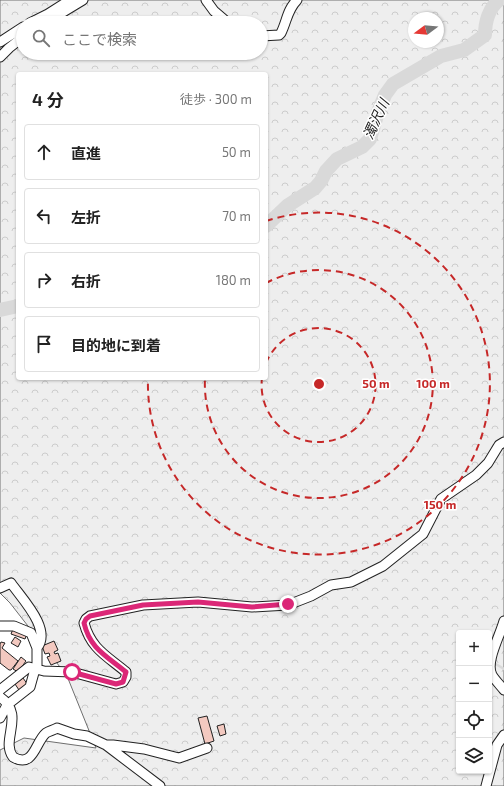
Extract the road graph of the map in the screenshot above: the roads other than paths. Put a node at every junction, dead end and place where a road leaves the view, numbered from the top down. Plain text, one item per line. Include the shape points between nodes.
1 (70, 0) edge
2 (83, 0) edge
3 (206, 0) edge
4 (297, 0) edge
5 (44, 16) edge
6 (57, 16) edge
7 (220, 16) edge
8 (16, 32) edge
9 (268, 36) edge
10 (0, 42) edge
11 (16, 42) edge
12 (0, 57) edge
13 (504, 442) edge
14 (0, 588) edge
15 (504, 621) edge
16 (0, 626) edge
17 (37, 648) junction
18 (36, 669) junction
19 (0, 690) edge
20 (504, 690) edge
21 (0, 697) edge
22 (7, 705) junction
23 (0, 718) edge
24 (504, 735) edge
25 (106, 745) junction
26 (207, 748) dead end
27 (160, 786) edge
28 (486, 786) edge

1 - 5 street
2 - 6 street
3 - 7 street
4 - 9 street via 286,16 281,33
8 - 10 street
11 - 12 street
13 - 18 street via 476,475 441,499 422,534 383,566 351,582 331,585 288,604 252,607 198,602 143,605 90,616 84,623 89,636 104,656 126,672 123,682 116,684 72,672
14 - 17 street via 10,583 38,621 41,632
15 - 20 street via 489,667
16 - 17 street via 14,626 30,631
17 - 18 street
18 - 19 street via 29,667
18 - 22 street via 30,687
21 - 22 street
22 - 23 street
22 - 25 street via 10,712 3,744 6,752 19,760 31,757 46,733 57,728 87,736
24 - 28 street via 497,745
25 - 26 street via 144,749 179,758
25 - 27 street

